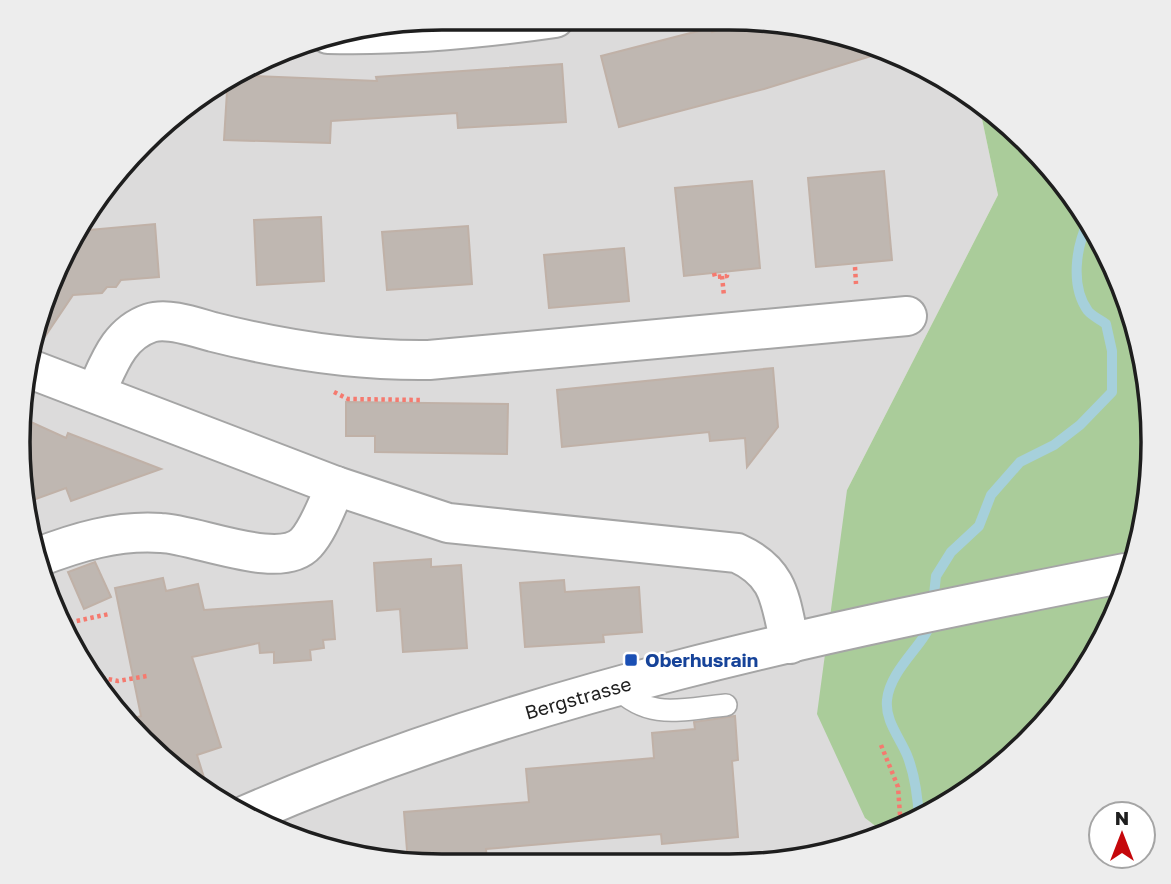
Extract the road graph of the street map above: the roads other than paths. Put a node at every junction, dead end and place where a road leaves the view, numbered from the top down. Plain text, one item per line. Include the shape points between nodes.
1 (444, 30) edge
2 (386, 33) edge
3 (906, 316) dead end
4 (36, 371) edge
5 (96, 392) junction
6 (336, 486) junction
7 (46, 555) edge
8 (1119, 574) edge
9 (790, 644) junction
10 (616, 687) junction
11 (726, 705) dead end
12 (257, 810) edge

1 - 2 street
3 - 5 street via 429,360 280,349 180,323 151,322 123,338
4 - 5 street
5 - 6 street
6 - 7 street via 306,544 283,554 264,555 200,538 142,533 109,535
6 - 9 street via 448,523 737,553 770,575
8 - 9 street, Bergstrasse
9 - 10 street, Bergstrasse
10 - 11 lane via 632,702 656,711
10 - 12 street, Bergstrasse via 442,740

